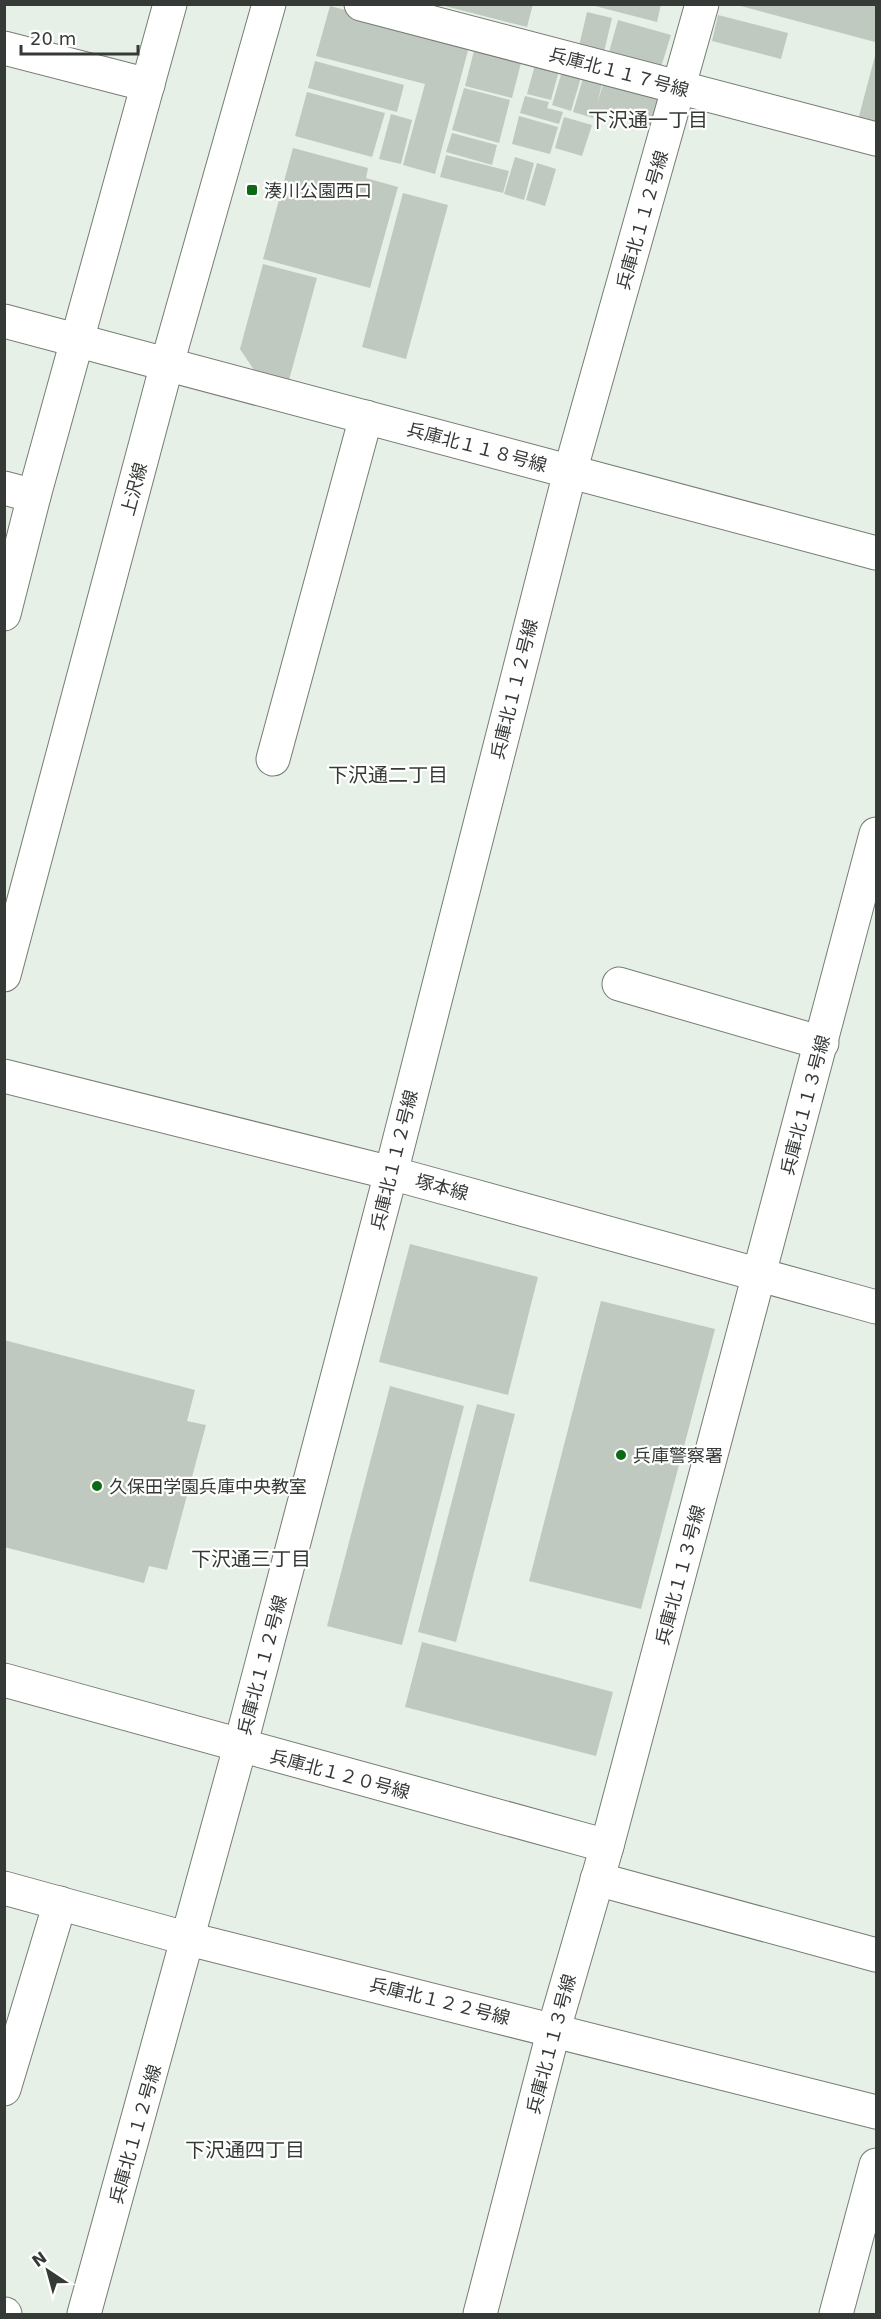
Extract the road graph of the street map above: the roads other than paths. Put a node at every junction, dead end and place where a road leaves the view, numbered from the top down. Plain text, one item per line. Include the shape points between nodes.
1 (170, 4) edge
2 (268, 4) edge
3 (361, 4) edge
4 (702, 4) edge
5 (4, 48) edge
6 (148, 85) junction
7 (680, 88) junction
8 (876, 139) edge
9 (4, 321) edge
10 (78, 340) junction
11 (167, 364) junction
12 (366, 417) junction
13 (570, 472) junction
14 (19, 492) edge
15 (876, 554) edge
16 (4, 614) edge
17 (273, 759) dead end
18 (876, 834) edge
19 (865, 926) edge
20 (4, 975) edge
21 (619, 984) dead end
22 (822, 1042) junction
23 (4, 1076) edge
24 (391, 1173) junction
25 (760, 1275) junction
26 (876, 1307) edge
27 (4, 1680) edge
28 (240, 1747) junction
29 (607, 1846) junction
30 (597, 1879) junction
31 (4, 1888) edge
32 (60, 1903) junction
33 (189, 1939) junction
34 (876, 1955) edge
35 (554, 2029) junction
36 (4, 2090) edge
37 (876, 2112) edge
38 (876, 2165) edge
39 (84, 2314) edge
40 (480, 2314) edge
41 (836, 2314) edge

1 - 6 street
2 - 11 street, 上沢線
3 - 7 street, 兵庫北１１７号線
4 - 7 street, 兵庫北１１２号線
5 - 6 street
6 - 10 street
7 - 8 street, 兵庫北１１７号線
7 - 13 street, 兵庫北１１２号線
9 - 10 street, 兵庫北１１８号線
10 - 11 street, 兵庫北１１８号線
10 - 14 street
11 - 12 street, 兵庫北１１８号線
11 - 20 street, 上沢線
12 - 13 street, 兵庫北１１８号線
12 - 17 street
13 - 15 street, 兵庫北１１８号線
13 - 24 street, 兵庫北１１２号線
14 - 16 street
18 - 19 street, 兵庫北１１３号線
19 - 22 street, 兵庫北１１３号線
21 - 22 street
22 - 25 street, 兵庫北１１３号線
23 - 24 street, 塚本線
24 - 25 street, 塚本線
24 - 28 street, 兵庫北１１２号線
25 - 26 street, 塚本線
25 - 29 street, 兵庫北１１３号線
27 - 28 street, 兵庫北１２０号線
28 - 29 street, 兵庫北１２０号線
28 - 33 street, 兵庫北１１２号線
29 - 30 street, 兵庫北１１３号線
30 - 34 street
30 - 35 street, 兵庫北１１３号線
31 - 32 street, 兵庫北１２２号線
32 - 33 street, 兵庫北１２２号線
32 - 36 street
33 - 35 street, 兵庫北１２２号線
33 - 39 street, 兵庫北１１２号線
35 - 37 street, 兵庫北１２２号線
35 - 40 street, 兵庫北１１３号線
38 - 41 street

